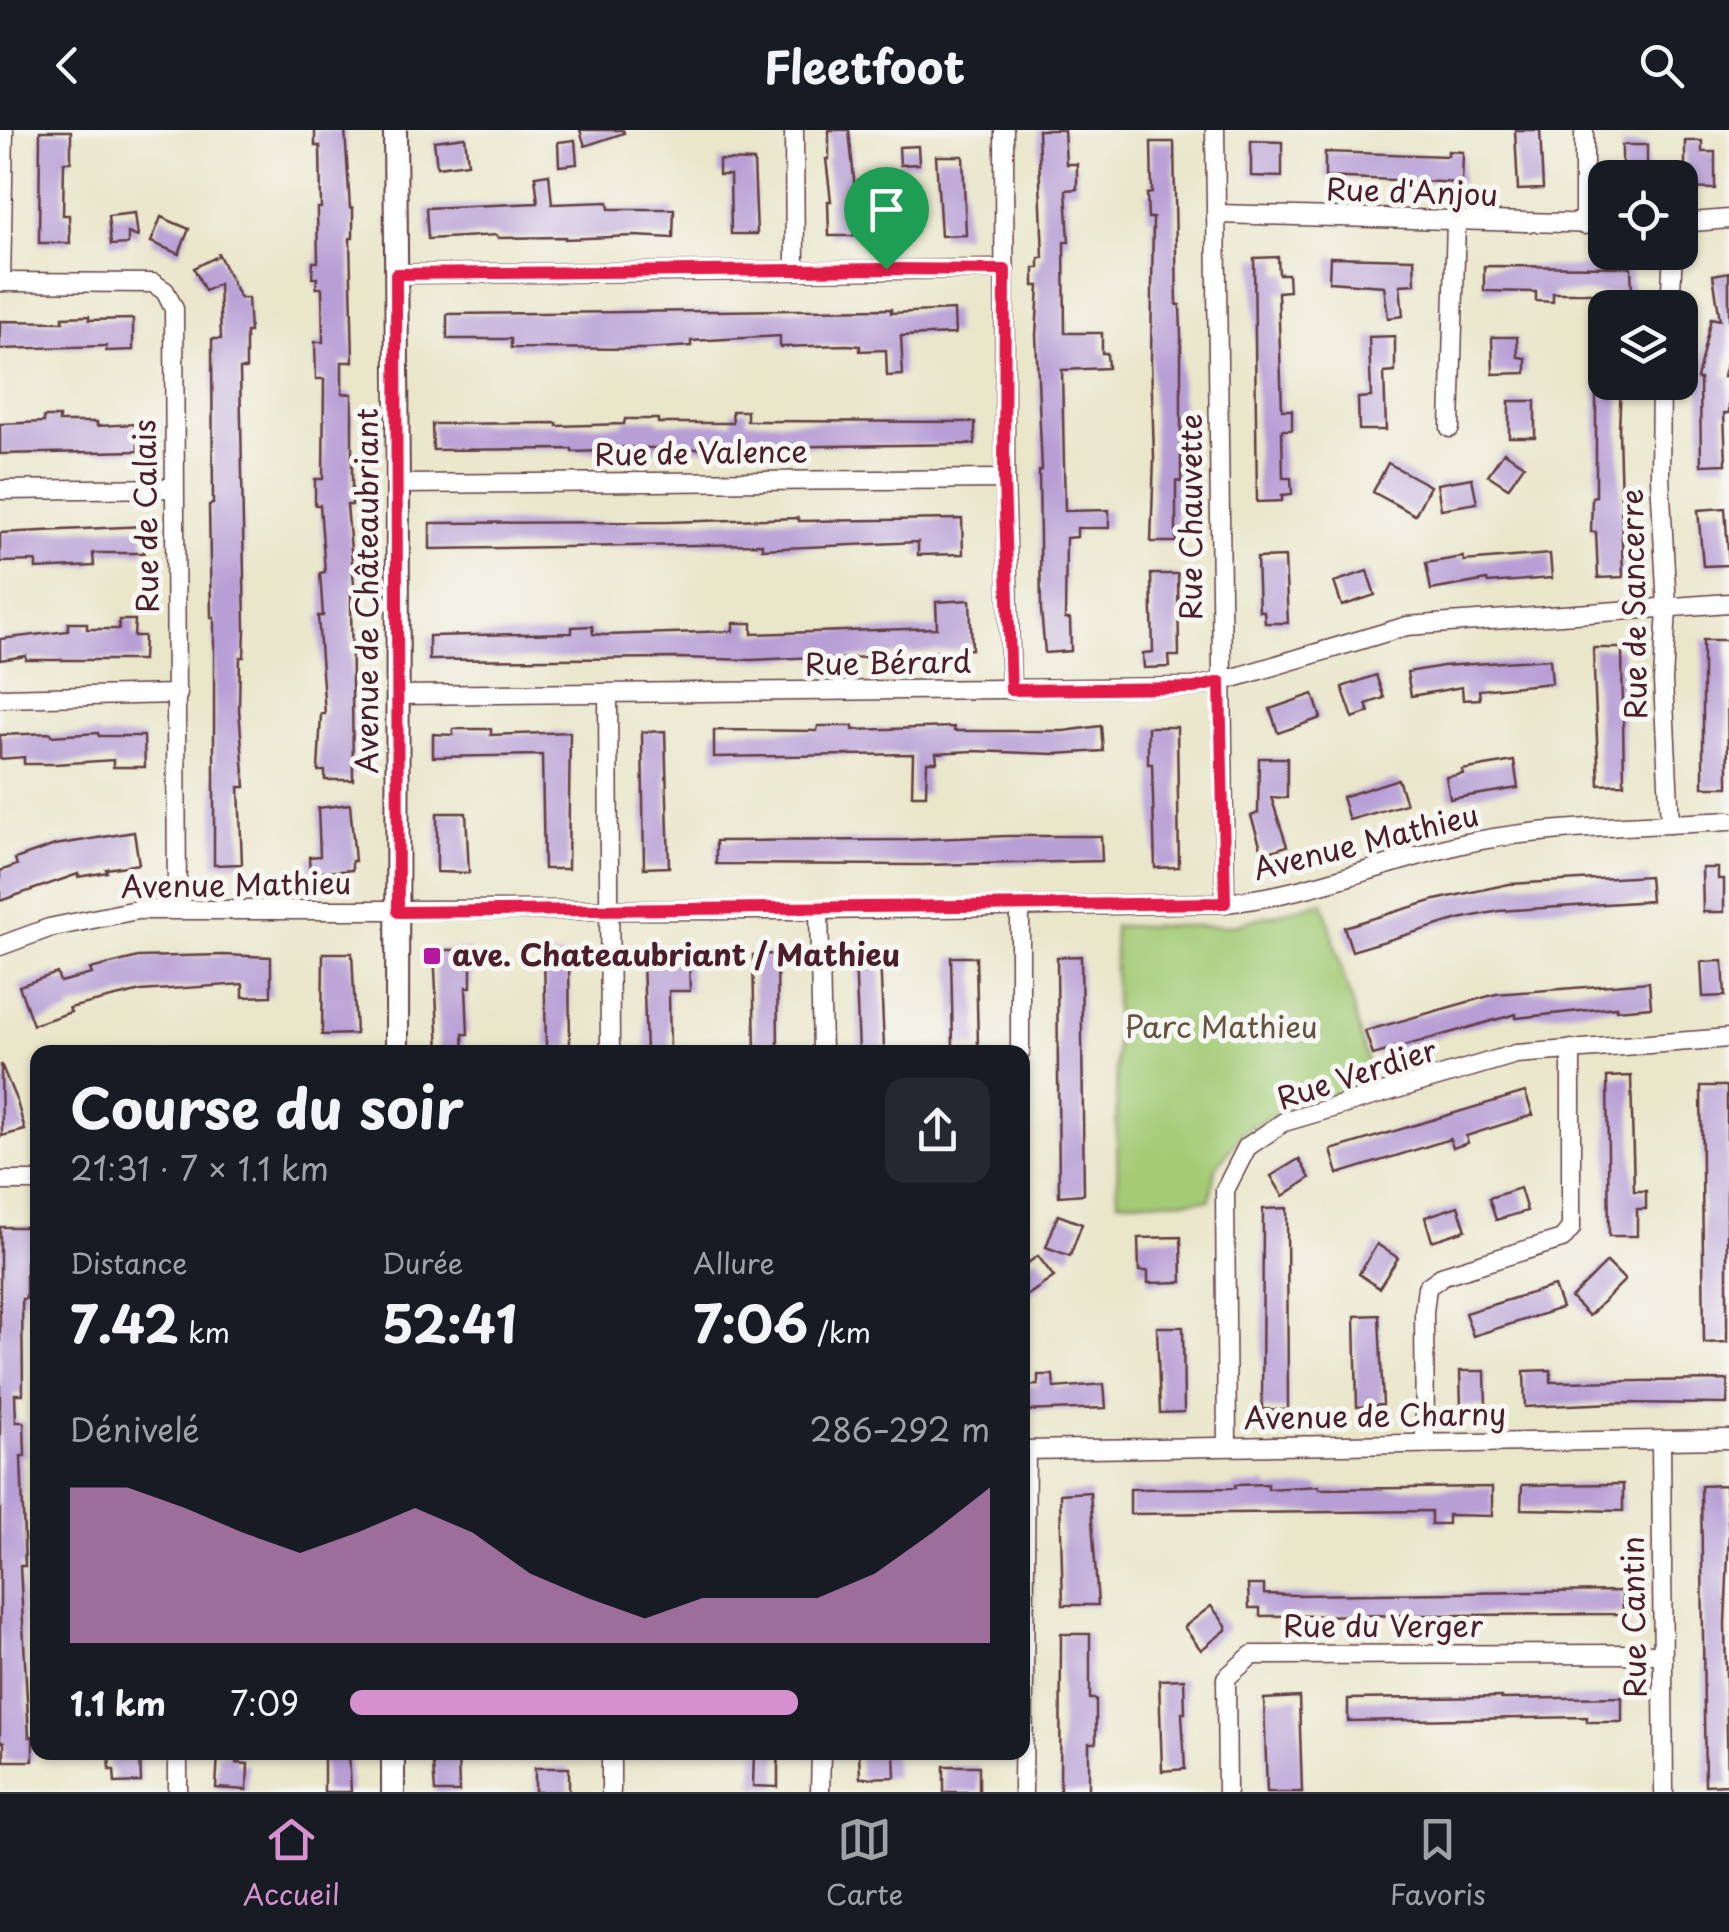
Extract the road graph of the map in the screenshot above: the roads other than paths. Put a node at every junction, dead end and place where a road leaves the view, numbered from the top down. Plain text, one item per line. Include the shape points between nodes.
1 (4, 130) edge
2 (395, 130) edge
3 (794, 130) edge
4 (1004, 130) edge
5 (1215, 130) edge
6 (1584, 130) edge
7 (1217, 214) junction
8 (1729, 219) edge
9 (1698, 221) edge
10 (1456, 222) junction
11 (1584, 225) junction
12 (1588, 225) edge
13 (795, 269) junction
14 (1005, 270) junction
15 (396, 274) junction
16 (0, 282) edge
17 (1661, 400) edge
18 (1450, 428) dead end
19 (1004, 479) junction
20 (398, 484) junction
21 (174, 488) junction
22 (0, 490) edge
23 (1729, 603) edge
24 (1667, 608) junction
25 (1220, 682) junction
26 (1011, 690) junction
27 (178, 694) junction
28 (608, 694) junction
29 (398, 695) junction
30 (0, 698) edge
31 (1729, 821) edge
32 (1670, 824) junction
33 (1225, 903) junction
34 (1020, 907) junction
35 (177, 909) junction
36 (819, 910) junction
37 (608, 911) junction
38 (398, 912) junction
39 (0, 946) edge
40 (1729, 1038) edge
41 (396, 1045) edge
42 (610, 1045) edge
43 (822, 1045) edge
44 (1020, 1045) edge
45 (1571, 1049) junction
46 (0, 1181) edge
47 (30, 1182) edge
48 (1729, 1439) edge
49 (1661, 1442) junction
50 (1425, 1443) junction
51 (1227, 1446) junction
52 (1030, 1450) edge
53 (1662, 1654) junction
54 (178, 1760) edge
55 (393, 1760) edge
56 (611, 1760) edge
57 (820, 1760) edge
58 (1023, 1760) edge
59 (178, 1792) edge
60 (393, 1792) edge
61 (611, 1792) edge
62 (820, 1792) edge
63 (1023, 1792) edge
64 (1227, 1792) edge
65 (1664, 1792) edge

1 - 16 street
2 - 15 street, Avenue de Châteaubriant
3 - 13 street
4 - 14 street
5 - 7 street, Rue Chauvette
6 - 11 street
7 - 10 street, Rue d'Anjou
7 - 25 street, Rue Chauvette
8 - 9 street
10 - 11 street, Rue d'Anjou
10 - 18 street
11 - 12 street, Rue d'Anjou
13 - 14 street
13 - 15 street
14 - 19 street
15 - 20 street, Avenue de Châteaubriant
16 - 21 street, Rue de Calais via 153,283 166,292 174,310
17 - 24 street, Rue de Sancerre
19 - 20 street, Rue de Valence
19 - 26 street
20 - 29 street, Avenue de Châteaubriant
21 - 22 street
21 - 27 street, Rue de Calais
23 - 24 street, Rue Bérard
24 - 25 street, Rue Bérard via 1407,626
24 - 32 street, Rue de Sancerre via 1663,681
25 - 26 street, Rue Bérard via 1194,688
25 - 33 street, Rue Chauvette
26 - 28 street, Rue Bérard
27 - 30 street
27 - 35 street, Rue de Calais
28 - 29 street, Rue Bérard
28 - 37 street
29 - 38 street, Avenue de Châteaubriant
31 - 32 street, Avenue Mathieu
32 - 33 street, Avenue Mathieu via 1465,844
33 - 34 street, Avenue Mathieu
34 - 36 street, Avenue Mathieu
34 - 44 street
35 - 38 street, Avenue Mathieu
35 - 39 street, Avenue Mathieu via 100,916
36 - 37 street, Avenue Mathieu
36 - 43 street
37 - 38 street, Avenue Mathieu
37 - 42 street
38 - 41 street, Avenue de Châteaubriant
40 - 45 street, Rue Verdier
45 - 50 street via 1572,1228 1562,1240 1444,1275 1428,1288
45 - 51 street, Rue Verdier via 1516,1054 1284,1122 1246,1147 1225,1190
46 - 47 street
48 - 49 street, Avenue de Charny
49 - 50 street, Avenue de Charny
49 - 53 street, Rue Cantin
50 - 51 street, Avenue de Charny
51 - 52 street, Avenue de Charny
53 - 64 street, Rue du Verger via 1252,1655 1226,1678
53 - 65 street, Rue Cantin
54 - 59 street
55 - 60 street
56 - 61 street
57 - 62 street
58 - 63 street

